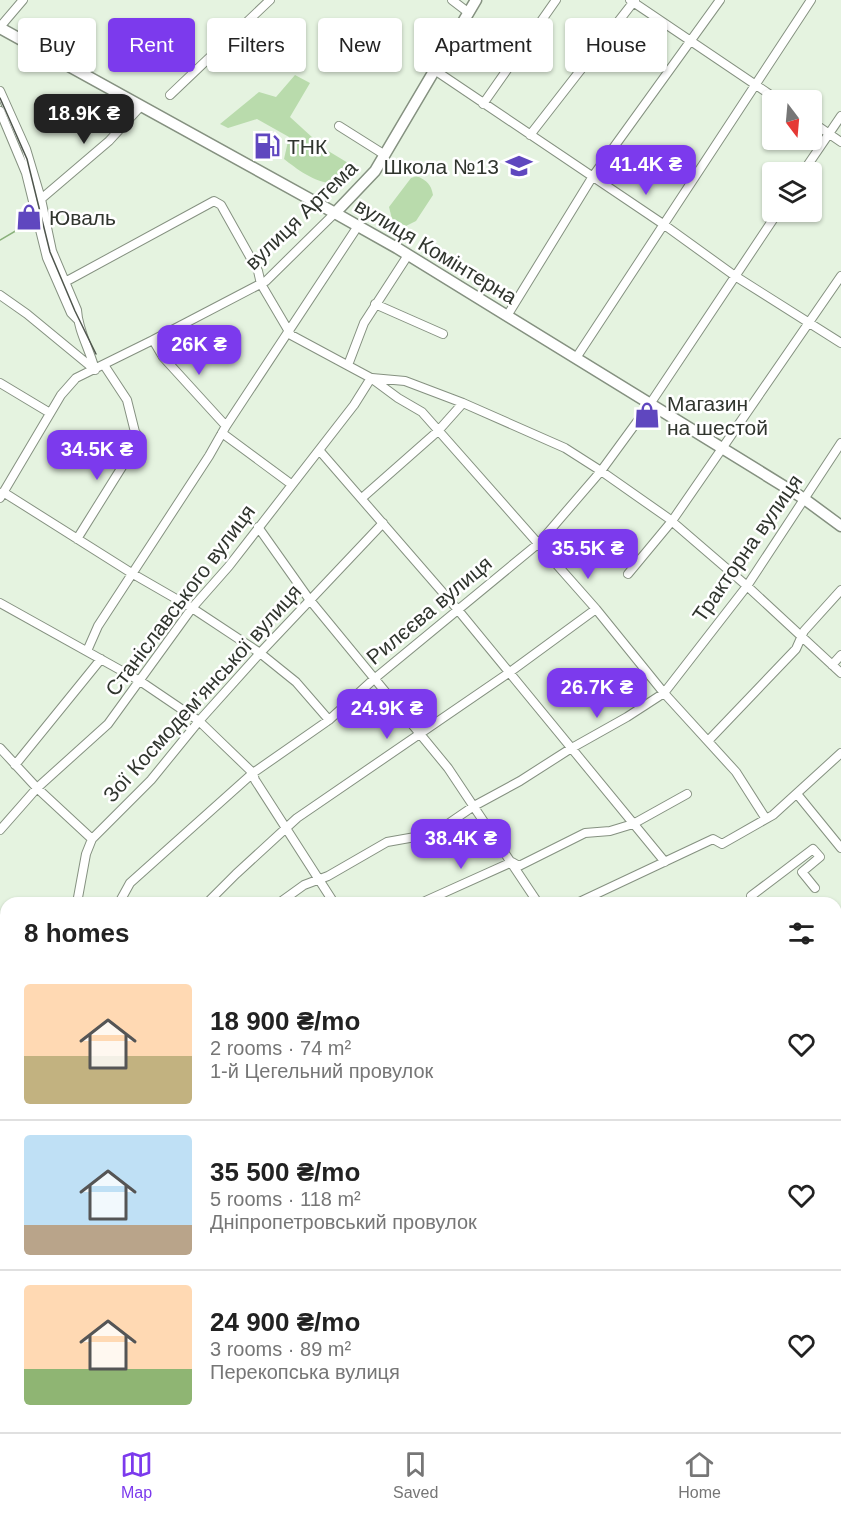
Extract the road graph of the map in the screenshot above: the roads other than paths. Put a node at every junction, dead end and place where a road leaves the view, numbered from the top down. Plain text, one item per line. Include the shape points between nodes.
1 (22, 0) edge
2 (270, 0) edge
3 (452, 0) edge
4 (476, 0) edge
5 (556, 0) edge
6 (720, 0) edge
7 (811, 0) edge
8 (633, 1) edge
9 (469, 13) junction
10 (466, 18) edge
11 (0, 28) edge
12 (691, 41) junction
13 (435, 72) edge
14 (437, 72) edge
15 (756, 86) junction
16 (762, 90) edge
17 (0, 91) edge
18 (170, 95) dead end
19 (483, 104) junction
20 (141, 106) junction
21 (0, 111) edge
22 (841, 116) edge
23 (339, 126) dead end
24 (822, 128) edge
25 (829, 133) junction
26 (530, 135) junction
27 (841, 142) edge
28 (385, 155) junction
29 (810, 162) edge
30 (593, 177) junction
31 (41, 199) junction
32 (335, 213) junction
33 (771, 222) edge
34 (663, 224) junction
35 (358, 226) junction
36 (408, 255) junction
37 (735, 276) junction
38 (841, 276) edge
39 (65, 282) junction
40 (261, 284) junction
41 (0, 295) edge
42 (375, 304) junction
43 (507, 316) junction
44 (78, 320) junction
45 (810, 323) junction
46 (290, 331) junction
47 (443, 334) dead end
48 (153, 340) junction
49 (841, 343) edge
50 (576, 358) junction
51 (104, 365) junction
52 (348, 365) junction
53 (95, 370) junction
54 (371, 378) junction
55 (0, 383) edge
56 (463, 404) junction
57 (650, 404) junction
58 (50, 413) junction
59 (224, 430) junction
60 (438, 431) junction
61 (841, 443) edge
62 (721, 448) junction
63 (319, 450) junction
64 (602, 471) junction
65 (291, 484) junction
66 (2, 495) edge
67 (362, 498) junction
68 (803, 498) junction
69 (672, 521) junction
70 (383, 523) junction
71 (841, 526) edge
72 (258, 527) junction
73 (76, 539) junction
74 (538, 543) junction
75 (133, 574) junction
76 (628, 574) dead end
77 (747, 586) junction
78 (841, 590) edge
79 (309, 599) junction
80 (0, 603) edge
81 (192, 608) junction
82 (596, 609) junction
83 (458, 610) junction
84 (802, 636) junction
85 (87, 651) junction
86 (260, 653) junction
87 (841, 655) edge
88 (101, 659) junction
89 (832, 666) junction
90 (510, 672) junction
91 (841, 673) edge
92 (374, 679) junction
93 (140, 681) junction
94 (664, 693) junction
95 (328, 720) junction
96 (199, 721) junction
97 (420, 733) junction
98 (709, 740) junction
99 (0, 748) edge
100 (570, 749) junction
101 (841, 753) edge
102 (15, 765) junction
103 (253, 773) junction
104 (37, 788) junction
105 (687, 794) dead end
106 (797, 794) junction
107 (474, 806) junction
108 (766, 819) junction
109 (633, 824) junction
110 (286, 828) junction
111 (0, 830) edge
112 (92, 838) junction
113 (841, 848) edge
114 (512, 862) junction
115 (665, 862) junction
116 (319, 880) junction
117 (815, 888) dead end
118 (751, 896) dead end
119 (78, 897) edge
120 (122, 897) edge
121 (213, 897) edge
122 (287, 897) edge
123 (330, 897) edge
124 (435, 897) edge
125 (534, 897) edge
126 (590, 897) edge

1 - 11 street
2 - 18 street
3 - 9 street
4 - 9 main road, вулиця Артема
5 - 19 street
6 - 12 street
7 - 15 street
8 - 12 street
8 - 26 street
9 - 10 main road, вулиця Артема
11 - 20 main road, вулиця Комінтерна
12 - 15 street
12 - 30 street
13 - 28 main road, вулиця Артема
14 - 19 street
15 - 16 street
15 - 34 street
17 - 31 street via 26,149
19 - 26 street
20 - 31 street via 109,141
20 - 32 main road, вулиця Комінтерна
21 - 44 street via 26,172 47,258 71,313
22 - 25 street
23 - 28 street
24 - 25 street
25 - 27 street
25 - 29 street
26 - 30 street
28 - 32 main road, вулиця Артема via 364,184
30 - 34 street
30 - 43 street
31 - 39 street via 52,251
32 - 35 main road, вулиця Комінтерна
32 - 40 street, вулиця Артема
33 - 37 street
34 - 37 street
34 - 50 street
35 - 36 main road, вулиця Комінтерна
35 - 46 street
36 - 42 street
36 - 43 main road, вулиця Комінтерна
37 - 45 street
37 - 57 street
38 - 45 street
39 - 40 street via 214,201 221,205 258,271
39 - 44 street
40 - 46 street
40 - 48 street, вулиця Артема
41 - 53 street
42 - 47 street
42 - 52 street
43 - 50 main road, вулиця Комінтерна
44 - 53 street
45 - 49 street
45 - 62 street
46 - 52 street
46 - 59 street
48 - 51 street, вулиця Артема
48 - 59 street
50 - 57 main road, вулиця Комінтерна
51 - 53 street, вулиця Артема
51 - 73 street via 127,400 140,438
52 - 54 street
53 - 58 street, вулиця Артема via 76,378
54 - 56 street via 405,381
54 - 60 street via 422,412
54 - 63 street, Станіславського вулиця
55 - 58 street
56 - 60 street
56 - 64 street via 565,448
57 - 62 main road, вулиця Комінтерна
57 - 64 street, Рилєєва вулиця
58 - 66 street, вулиця Артема
59 - 65 street
59 - 75 street
60 - 67 street
60 - 74 street
61 - 68 street, Тракторна вулиця
62 - 68 main road, вулиця Комінтерна
62 - 69 street
63 - 65 street, Станіславського вулиця
63 - 67 street
64 - 69 street
64 - 74 street, Рилєєва вулиця
65 - 72 street, Станіславського вулиця
66 - 73 street
67 - 70 street
68 - 71 main road, вулиця Комінтерна
68 - 77 street, Тракторна вулиця
69 - 76 street
69 - 77 street
70 - 79 street, Зої Космодем’янської вулиця
70 - 83 street
72 - 79 street
72 - 81 street, Станіславського вулиця
73 - 75 street
74 - 82 street
74 - 83 street, Рилєєва вулиця
75 - 81 street
75 - 85 street via 98,626
77 - 84 street
77 - 94 street, Тракторна вулиця
78 - 84 street
79 - 86 street, Зої Космодем’янської вулиця
79 - 92 street
80 - 85 street
81 - 86 street
81 - 93 street, Станіславського вулиця
82 - 90 street
82 - 94 street
83 - 90 street
83 - 92 street, Рилєєва вулиця
84 - 89 street
84 - 98 street via 796,649
85 - 88 street
86 - 95 street via 296,682
86 - 96 street, Зої Космодем’янської вулиця
87 - 89 street
88 - 93 street
88 - 102 street
89 - 91 street
90 - 97 street
90 - 100 street
92 - 95 street, Рилєєва вулиця
92 - 97 street
93 - 96 street
93 - 104 street, Станіславського вулиця via 108,724
94 - 98 street
94 - 100 street, Тракторна вулиця
95 - 103 street, Рилєєва вулиця
96 - 103 street
96 - 112 street, Зої Космодем’янської вулиця via 151,780
97 - 107 street
97 - 110 street
98 - 108 street via 736,772
99 - 102 street
100 - 107 street, Тракторна вулиця
100 - 109 street
101 - 106 street
102 - 104 street
103 - 110 street
103 - 120 street, Рилєєва вулиця via 130,883
104 - 111 street, Станіславського вулиця
104 - 112 street
105 - 109 street
106 - 108 street
106 - 113 street
107 - 114 street
107 - 116 street, Тракторна вулиця via 432,834 387,842
108 - 115 street via 722,844 713,839
109 - 114 street via 585,833 519,866
109 - 115 street
110 - 116 street
110 - 121 street
112 - 119 street, Зої Космодем’янської вулиця
114 - 124 street
114 - 125 street
115 - 126 street
116 - 122 street, Тракторна вулиця
116 - 123 street
117 - 118 street via 802,872 820,857 813,849

